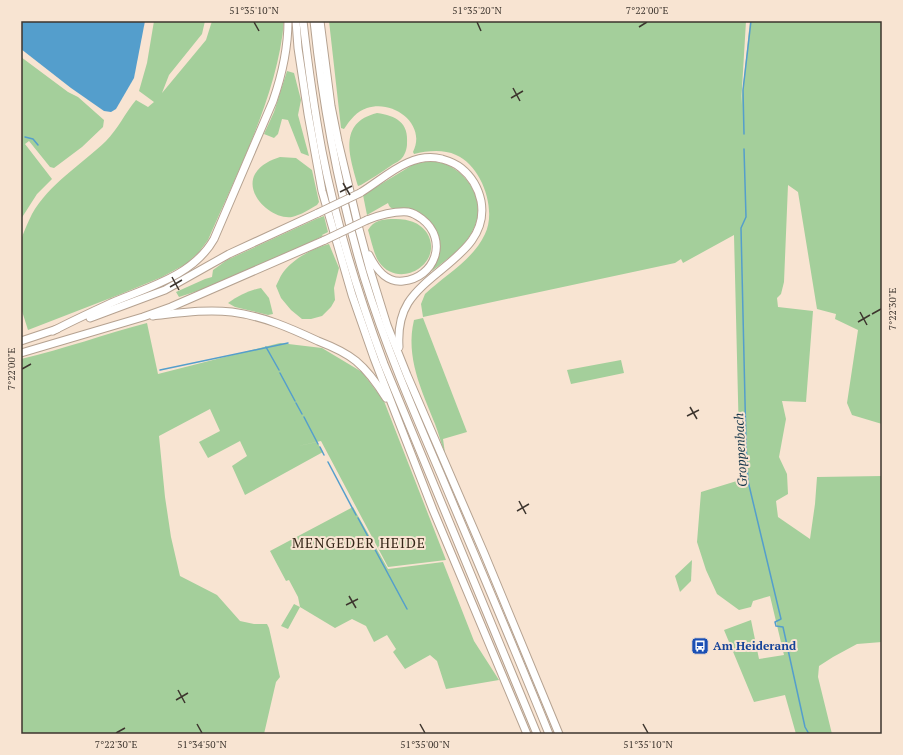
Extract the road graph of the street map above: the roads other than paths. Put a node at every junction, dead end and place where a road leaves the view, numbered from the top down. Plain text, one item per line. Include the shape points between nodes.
1 (288, 21) edge
2 (296, 21) edge
3 (303, 21) edge
4 (314, 21) edge
5 (320, 21) edge
6 (359, 229) junction
7 (143, 317) junction
8 (53, 331) junction
9 (21, 341) edge
10 (22, 353) edge
11 (399, 353) junction
12 (404, 436) junction
13 (527, 734) edge
14 (537, 734) edge
15 (549, 734) edge
16 (559, 734) edge

1 - 8 highway via 281,79 214,239 204,253 175,276
2 - 12 highway via 308,114 322,191 360,320
3 - 14 highway via 322,152 355,282 384,364
4 - 15 highway via 324,104 340,187 367,285 387,344
5 - 6 highway via 335,127
6 - 7 highway, bridge via 373,263 382,275 388,278 399,281 411,280 424,273 436,254 436,242 430,226 409,212 394,212 367,220
6 - 11 highway via 380,304
7 - 10 highway
7 - 12 highway via 201,311 232,312 279,324 330,346 347,354 371,376 390,405
8 - 9 highway
8 - 11 highway, bridge via 165,290 229,254 360,193 407,162 436,157 453,162 470,176 480,196 481,218 474,237 463,251 419,289 404,311 398,332
11 - 16 highway
12 - 13 highway

